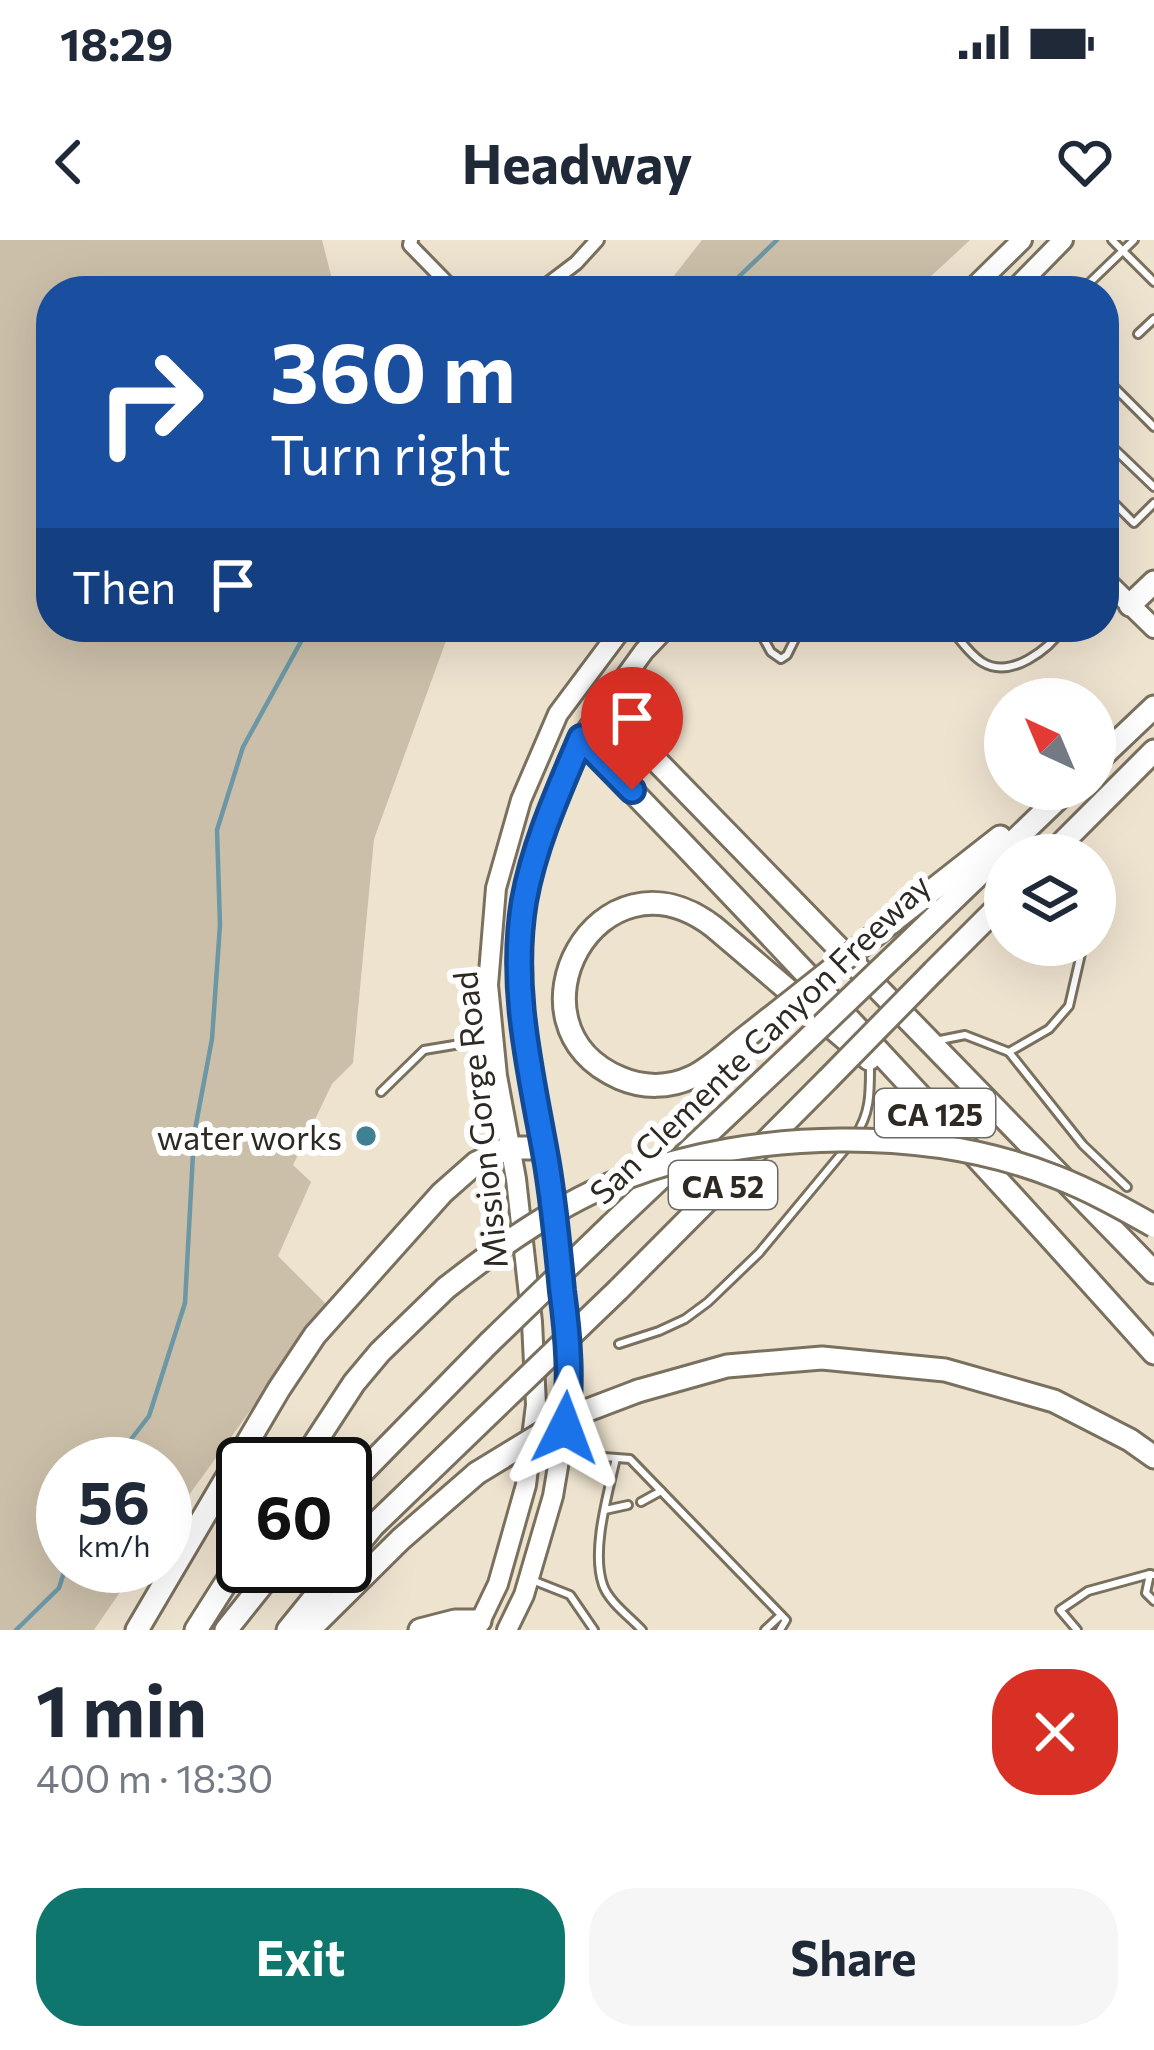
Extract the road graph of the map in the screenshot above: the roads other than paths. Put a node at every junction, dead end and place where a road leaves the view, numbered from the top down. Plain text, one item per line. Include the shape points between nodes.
1 (411, 240) edge
2 (597, 240) edge
3 (1022, 240) edge
4 (1064, 240) edge
5 (1112, 240) edge
6 (1134, 240) edge
7 (1123, 250) junction
8 (440, 276) edge
9 (559, 276) edge
10 (985, 276) edge
11 (1031, 276) edge
12 (1096, 276) edge
13 (1154, 281) edge
14 (1154, 319) edge
15 (1138, 334) dead end
16 (1119, 392) edge
17 (1154, 428) edge
18 (1119, 453) edge
19 (1154, 487) edge
20 (1154, 503) edge
21 (1119, 508) edge
22 (1154, 582) edge
23 (1119, 593) edge
24 (1130, 604) junction
25 (1154, 628) edge
26 (611, 642) edge
27 (653, 642) edge
28 (765, 642) edge
29 (794, 642) edge
30 (962, 642) edge
31 (1051, 642) edge
32 (580, 682) junction
33 (604, 706) junction
34 (558, 714) junction
35 (1147, 714) edge
36 (581, 738) junction
37 (1116, 743) edge
38 (1154, 751) edge
39 (1037, 810) edge
40 (1044, 810) edge
41 (1071, 834) edge
42 (984, 921) edge
43 (1078, 966) edge
44 (796, 997) edge
45 (796, 997) edge
46 (796, 997) edge
47 (796, 997) edge
48 (493, 1038) junction
49 (931, 1042) junction
50 (1009, 1052) junction
51 (871, 1060) junction
52 (381, 1092) dead end
53 (944, 1122) junction
54 (508, 1148) junction
55 (544, 1148) junction
56 (1127, 1187) dead end
57 (1154, 1226) edge
58 (1154, 1272) edge
59 (619, 1343) dead end
60 (1154, 1353) edge
61 (319, 1437) edge
62 (560, 1454) junction
63 (1154, 1457) edge
64 (616, 1458) junction
65 (372, 1462) edge
66 (661, 1491) junction
67 (641, 1502) dead end
68 (628, 1505) dead end
69 (605, 1510) junction
70 (372, 1527) edge
71 (1152, 1575) edge
72 (529, 1579) junction
73 (220, 1593) edge
74 (255, 1593) edge
75 (318, 1593) edge
76 (1154, 1601) edge
77 (781, 1615) junction
78 (478, 1626) edge
79 (508, 1628) edge
80 (136, 1630) edge
81 (196, 1630) edge
82 (226, 1630) edge
83 (288, 1630) edge
84 (309, 1630) edge
85 (420, 1630) edge
86 (594, 1630) edge
87 (642, 1630) edge
88 (765, 1630) edge
89 (780, 1630) edge
90 (1076, 1630) edge

1 - 8 street
2 - 9 street
3 - 10 main road
4 - 11 main road
5 - 7 lane
6 - 7 lane
7 - 12 lane
7 - 13 lane
14 - 15 lane
16 - 17 lane
18 - 19 lane
20 - 21 lane via 1134,523
22 - 24 highway
23 - 24 main road
24 - 25 main road
26 - 32 main road, Mission Gorge Road
27 - 33 main road, Mission Gorge Road
28 - 29 lane via 781,659
30 - 31 lane via 995,668
32 - 33 main road, CA 125
32 - 34 main road, Mission Gorge Road
33 - 36 main road, Mission Gorge Road
33 - 49 highway, CA 125
34 - 36 main road, CA 125
34 - 48 main road, Mission Gorge Road via 496,888 488,985
35 - 37 highway
36 - 53 highway, CA 125
36 - 55 main road, Mission Gorge Road via 524,901 524,1046
38 - 41 highway
39 - 44 highway, bridge
40 - 65 highway, San Clemente Canyon Freeway / CA 52, bridge
42 - 70 highway, CA 52, bridge
43 - 50 lane via 1069,1006 1049,1029
45 - 46 highway, bridge via 693,1076 641,1085 593,1061 566,1014 564,988 578,944 596,926 617,912 660,904 699,916
47 - 51 highway, bridge
48 - 52 lane via 424,1050
48 - 54 main road, Mission Gorge Road
49 - 50 lane via 965,1035
49 - 58 highway, CA 125
50 - 56 lane
51 - 53 highway
51 - 59 lane via 865,1121 759,1253 686,1319
53 - 60 highway, CA 125
54 - 55 highway
54 - 78 main road, Mission Gorge Road via 536,1405 526,1485
54 - 80 highway via 442,1193 315,1335
55 - 62 main road, Mission Gorge Road via 566,1320 569,1401
57 - 61 highway, bridge via 1053,1175 962,1150 792,1141 679,1160 621,1179 496,1249 380,1352
62 - 64 lane
62 - 72 main road, Mission Gorge Road
63 - 84 highway, bridge via 1054,1401 945,1370 822,1358 727,1366 567,1418 477,1473
64 - 66 lane via 630,1459
64 - 69 lane
66 - 67 lane
66 - 77 lane
68 - 69 lane
69 - 87 lane via 603,1585
71 - 76 lane via 1146,1593
71 - 90 lane via 1088,1591 1060,1610
72 - 79 main road, Mission Gorge Road
72 - 86 lane via 570,1595
73 - 81 highway
74 - 82 highway
75 - 83 highway, CA 52
77 - 88 lane
77 - 89 lane
78 - 79 main road
78 - 85 highway via 455,1621

